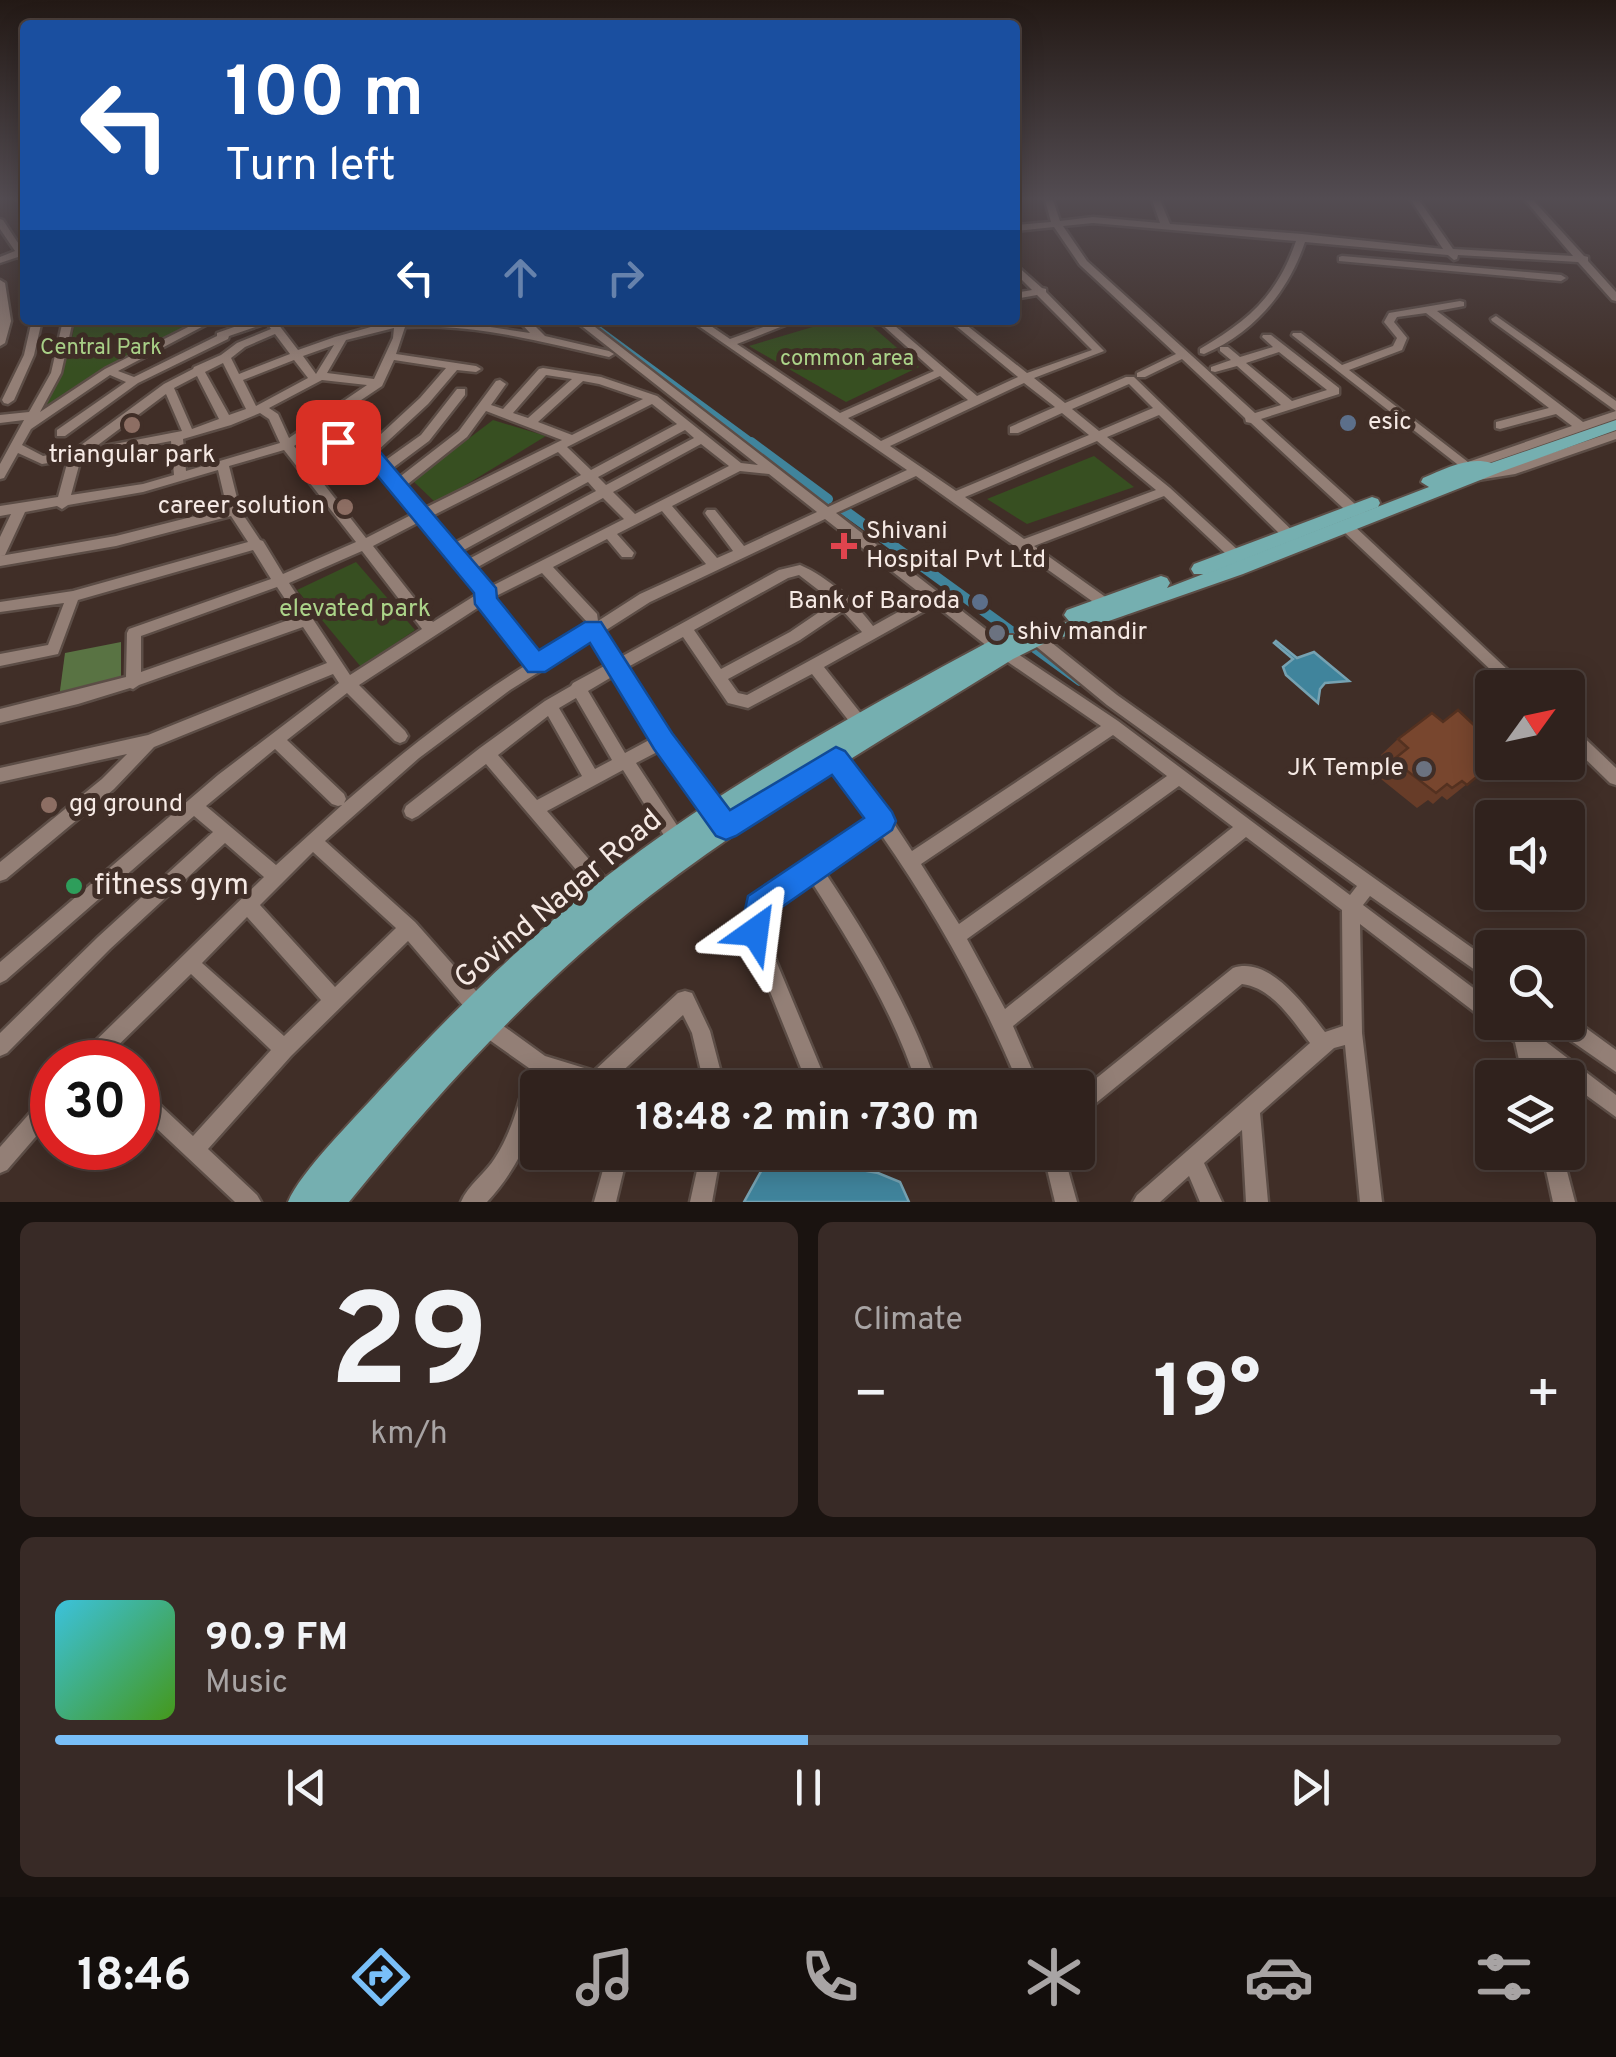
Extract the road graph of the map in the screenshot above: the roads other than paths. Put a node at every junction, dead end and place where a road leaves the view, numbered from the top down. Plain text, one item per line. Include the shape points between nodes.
1 (1078, 256) edge
2 (1296, 256) edge
3 (1453, 256) edge
4 (1539, 256) edge
5 (1581, 258) joint
6 (1342, 259) dead end
7 (1462, 269) junction
8 (1020, 271) edge
9 (1561, 278) dead end
10 (0, 283) edge
11 (1042, 291) junction
12 (1616, 294) edge
13 (1020, 295) edge
14 (1460, 304) dead end
15 (1428, 309) junction
16 (1496, 319) dead end
17 (3, 322) edge
18 (36, 325) edge
19 (67, 325) edge
20 (200, 325) edge
21 (212, 325) edge
22 (266, 325) edge
23 (269, 325) edge
24 (271, 325) edge
25 (391, 325) edge
26 (400, 325) edge
27 (457, 325) edge
28 (528, 325) edge
29 (585, 325) edge
30 (702, 325) edge
31 (780, 325) edge
32 (888, 325) edge
33 (960, 325) edge
34 (223, 336) junction
35 (1298, 336) dead end
36 (1267, 338) dead end
37 (342, 340) junction
38 (542, 340) junction
39 (0, 343) edge
40 (729, 343) junction
41 (237, 347) junction
42 (1281, 348) junction
43 (1224, 349) dead end
44 (1204, 350) dead end
45 (609, 354) dead end
46 (1182, 355) junction
47 (296, 356) junction
48 (390, 356) junction
49 (225, 357) junction
50 (1239, 362) junction
51 (454, 366) junction
52 (476, 369) dead end
53 (1215, 369) dead end
54 (1341, 369) junction
55 (198, 370) junction
56 (109, 371) junction
57 (940, 372) junction
58 (1140, 375) dead end
59 (581, 377) junction
60 (1027, 377) junction
61 (238, 378) junction
62 (318, 378) junction
63 (134, 380) junction
64 (378, 383) junction
65 (500, 384) dead end
66 (168, 387) junction
67 (460, 392) dead end
68 (653, 399) junction
69 (8, 400) dead end
70 (976, 401) junction
71 (486, 406) junction
72 (1291, 406) junction
73 (1063, 407) junction
74 (1616, 407) edge
75 (257, 409) junction
76 (1160, 410) junction
77 (1559, 410) junction
78 (505, 414) junction
79 (1616, 415) edge
80 (838, 418) junction
81 (0, 419) edge
82 (1250, 419) junction
83 (28, 422) junction
84 (227, 422) junction
85 (530, 423) junction
86 (687, 424) junction
87 (1616, 425) edge
88 (1500, 426) dead end
89 (1580, 426) junction
90 (1014, 430) dead end
91 (61, 433) dead end
92 (307, 433) junction
93 (1096, 434) junction
94 (182, 435) junction
95 (1616, 435) edge
96 (703, 438) junction
97 (575, 440) junction
98 (286, 444) junction
99 (16, 446) junction
100 (880, 446) junction
101 (560, 447) junction
102 (369, 452) junction
103 (76, 454) junction
104 (223, 465) junction
105 (738, 467) junction
106 (382, 469) junction
107 (772, 470) junction
108 (917, 470) junction
109 (1470, 472) junction
110 (0, 476) edge
111 (588, 476) junction
112 (180, 478) junction
113 (396, 486) junction
114 (1166, 491) junction
115 (604, 492) junction
116 (955, 496) junction
117 (62, 504) junction
118 (663, 504) junction
119 (20, 509) junction
120 (234, 510) junction
121 (0, 511) edge
122 (711, 512) dead end
123 (822, 512) junction
124 (423, 516) junction
125 (1355, 518) junction
126 (632, 520) junction
127 (608, 532) junction
128 (1293, 540) junction
129 (258, 544) junction
130 (367, 544) junction
131 (1023, 545) junction
132 (452, 550) junction
133 (0, 551) edge
134 (741, 551) junction
135 (627, 553) dead end
136 (1242, 559) junction
137 (0, 561) edge
138 (714, 564) junction
139 (542, 565) junction
140 (466, 567) junction
141 (280, 581) junction
142 (73, 596) junction
143 (485, 596) junction
144 (934, 599) junction
145 (842, 604) junction
146 (0, 607) edge
147 (1111, 607) junction
148 (305, 620) junction
149 (593, 623) junction
150 (684, 629) junction
151 (431, 630) junction
152 (870, 632) junction
153 (1017, 643) junction
154 (0, 660) edge
155 (536, 664) junction
156 (336, 666) junction
157 (617, 666) junction
158 (816, 668) junction
159 (1503, 670) edge
160 (719, 677) junction
161 (132, 683) junction
162 (348, 684) junction
163 (578, 687) junction
164 (550, 706) junction
165 (0, 716) edge
166 (862, 725) junction
167 (1113, 726) junction
168 (400, 736) dead end
169 (276, 740) junction
170 (663, 741) junction
171 (149, 742) junction
172 (1585, 748) edge
173 (486, 753) junction
174 (836, 759) junction
175 (624, 762) junction
176 (0, 774) edge
177 (1180, 776) junction
178 (1616, 778) edge
179 (592, 780) junction
180 (338, 799) dead end
181 (194, 806) junction
182 (535, 809) junction
183 (412, 810) dead end
184 (720, 819) junction
185 (883, 821) junction
186 (1246, 826) junction
187 (226, 832) junction
188 (676, 839) junction
189 (313, 841) junction
190 (911, 861) junction
191 (813, 869) junction
192 (0, 873) edge
193 (276, 876) junction
194 (1368, 884) junction
195 (607, 893) junction
196 (247, 904) junction
197 (1351, 908) junction
198 (409, 928) junction
199 (959, 934) junction
200 (1475, 961) edge
201 (4, 962) edge
202 (198, 970) dead end
203 (334, 1000) junction
204 (1475, 1000) edge
205 (483, 1018) junction
206 (1004, 1021) junction
207 (1353, 1033) junction
208 (1585, 1039) edge
209 (114, 1040) edge
210 (1527, 1040) edge
211 (1324, 1045) junction
212 (0, 1046) edge
213 (284, 1049) junction
214 (1616, 1062) edge
215 (540, 1064) junction
216 (560, 1070) edge
217 (620, 1070) edge
218 (712, 1070) edge
219 (811, 1070) edge
220 (923, 1070) edge
221 (1023, 1070) edge
222 (1095, 1091) edge
223 (1250, 1107) junction
224 (1616, 1107) edge
225 (160, 1118) edge
226 (30, 1128) edge
227 (195, 1150) junction
228 (1192, 1158) junction
229 (0, 1162) edge
230 (613, 1170) edge
231 (708, 1170) edge
232 (1058, 1170) edge
233 (1556, 1170) edge
234 (250, 1202) edge
235 (301, 1202) edge
236 (332, 1202) edge
237 (472, 1202) edge
238 (605, 1202) edge
239 (701, 1202) edge
240 (1066, 1202) edge
241 (1144, 1202) edge
242 (1211, 1202) edge
243 (1257, 1202) edge
244 (1371, 1202) edge
245 (1564, 1202) edge

1 - 46 street
2 - 44 street via 1270,304
3 - 7 street
4 - 5 street
5 - 12 street
6 - 7 street
7 - 9 street
8 - 11 street
10 - 17 street
11 - 13 street
11 - 60 street via 1099,351
14 - 15 street
15 - 54 street via 1388,318 1402,338 1398,348
15 - 77 street
16 - 74 street
17 - 39 street
18 - 69 street
19 - 83 street via 56,373
20 - 56 street
21 - 34 street
22 - 34 street
23 - 41 street
24 - 47 street
25 - 37 street
26 - 48 street
27 - 38 street
28 - 38 street
29 - 107 street
30 - 40 street
31 - 40 street
32 - 57 street
33 - 60 street
34 - 41 street
34 - 63 street
35 - 54 street
36 - 42 street
37 - 47 street
37 - 62 street
38 - 45 street
40 - 80 street
41 - 49 street
42 - 50 street
42 - 72 street via 1335,391
43 - 50 street
46 - 58 street
46 - 82 street
47 - 61 street
47 - 62 street
48 - 51 street
48 - 64 street
49 - 55 street
49 - 61 street
50 - 53 street
50 - 72 street
51 - 52 street
51 - 102 street
54 - 109 street
55 - 66 street
55 - 84 street
56 - 63 street
56 - 83 street
57 - 70 street
57 - 80 street
59 - 68 street
59 - 78 street via 544,371
59 - 85 street
60 - 70 street
60 - 73 street
61 - 75 street
62 - 64 street
62 - 75 street
63 - 91 street
64 - 92 street
65 - 71 street
66 - 94 street
66 - 103 street
67 - 106 street via 426,438
68 - 86 street
68 - 97 street
70 - 100 street
71 - 78 street
71 - 113 street via 457,440
72 - 82 street
73 - 76 street via 1130,379
73 - 90 street
73 - 93 street
75 - 84 street
75 - 98 street via 274,417
76 - 93 street
76 - 128 street
77 - 88 street
77 - 89 street
78 - 85 street
79 - 89 street
80 - 100 street
81 - 83 street
82 - 125 street
83 - 99 street
84 - 94 street
85 - 97 street
86 - 96 street
86 - 111 street
87 - 109 main road
89 - 109 street
92 - 98 street
92 - 102 street
93 - 114 street
93 - 116 street
94 - 103 street
94 - 112 street
95 - 109 street via 1511,472
96 - 105 street
96 - 115 street
97 - 101 street
98 - 104 street
98 - 130 street
99 - 103 street via 42,460
99 - 110 street
100 - 108 street
101 - 111 street
101 - 124 street
102 - 106 street
103 - 117 street
104 - 112 street
104 - 120 street
105 - 107 street
105 - 118 street
106 - 113 street
107 - 123 street
108 - 116 street
108 - 123 street
109 - 125 main road
111 - 115 street
111 - 132 street
112 - 117 street
113 - 124 street
114 - 131 street
114 - 136 street
115 - 126 street
115 - 140 street
116 - 131 street
117 - 119 street
118 - 126 street
118 - 138 street
119 - 121 street
119 - 133 street
120 - 129 street
120 - 137 street via 116,541
122 - 134 street
123 - 134 street
123 - 144 street
124 - 130 street
124 - 132 street
125 - 128 main road
125 - 159 street
126 - 127 street
127 - 135 street
127 - 139 street
128 - 136 main road
129 - 141 street
129 - 142 street
130 - 141 street
130 - 151 street
131 - 147 street
132 - 140 street
134 - 138 street
136 - 147 main road
138 - 149 street
139 - 143 street
139 - 149 street
140 - 143 street
141 - 148 street
141 - 161 street via 134,633
142 - 146 street
142 - 154 street via 54,650
143 - 151 street
143 - 155 street
144 - 152 street
144 - 153 street
145 - 150 street via 812,575 792,571
145 - 152 street
145 - 160 street
147 - 153 main road
148 - 156 street
148 - 161 street
149 - 155 street
149 - 157 street
150 - 157 street
150 - 160 street
151 - 162 street
152 - 158 street
153 - 166 main road, Govind Nagar Road
153 - 167 street
153 - 174 main road, Govind Nagar Road
153 - 194 street via 1112,700
155 - 189 street via 413,752
156 - 162 street
156 - 171 street
157 - 163 street
157 - 170 street
158 - 160 street via 740,703
158 - 166 street
161 - 165 street
162 - 168 street
162 - 169 street
163 - 164 street
163 - 175 street
164 - 173 street
164 - 179 street
166 - 184 main road, Govind Nagar Road
167 - 177 street
167 - 190 street
169 - 180 street
169 - 181 street
170 - 175 street
170 - 184 street
171 - 176 street
171 - 192 street
172 - 178 street
173 - 182 street
173 - 183 street
174 - 184 main road, Govind Nagar Road
174 - 185 street
175 - 179 street
175 - 188 street
177 - 186 street
177 - 199 street
179 - 182 street
181 - 187 street
181 - 201 street
182 - 195 street
184 - 188 main road, Govind Nagar Road
184 - 205 main road, Govind Nagar Road
185 - 190 street
185 - 191 street
186 - 197 street
186 - 206 street
187 - 193 street
187 - 212 street
188 - 195 main road, Govind Nagar Road
189 - 193 street
189 - 198 street
190 - 199 street
191 - 219 street via 758,906 754,916
191 - 220 street via 886,983
193 - 196 street
194 - 197 street
194 - 200 street
195 - 205 main road, Govind Nagar Road via 555,934
196 - 203 street
196 - 209 street
197 - 204 street
197 - 207 street
198 - 203 street
198 - 205 street
199 - 206 street
202 - 213 street
203 - 213 street
205 - 215 street
205 - 235 main road, Govind Nagar Road via 362,1126
205 - 236 main road, Govind Nagar Road
206 - 221 street
207 - 211 street
207 - 244 street
208 - 214 street
210 - 224 street
211 - 222 street via 1273,987 1240,974
211 - 223 street
213 - 227 street
215 - 216 street
215 - 237 street via 514,1151
217 - 218 street via 685,1000
223 - 228 street
223 - 243 street
225 - 227 street
226 - 229 street
227 - 234 street
228 - 241 street
228 - 242 street
230 - 238 street
231 - 239 street
232 - 240 street
233 - 245 street

